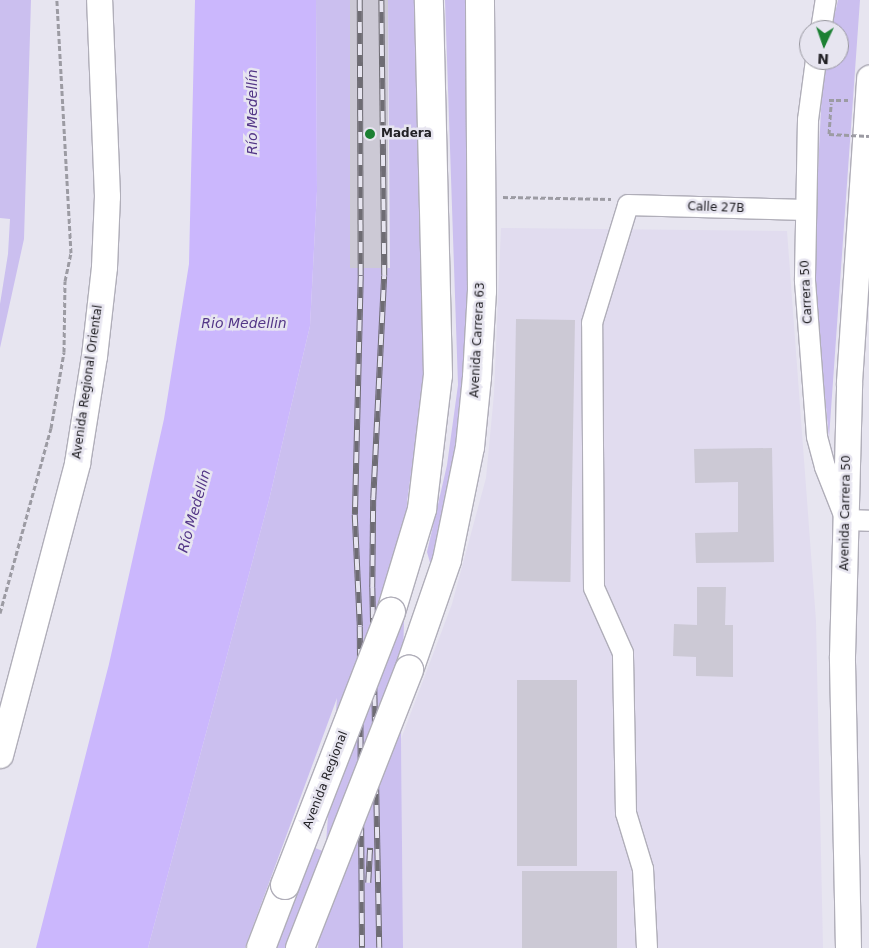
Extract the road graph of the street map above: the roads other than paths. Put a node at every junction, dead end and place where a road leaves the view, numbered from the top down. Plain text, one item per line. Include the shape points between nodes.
1 (99, 0) edge
2 (429, 0) edge
3 (480, 0) edge
4 (826, 0) edge
5 (823, 20) edge
6 (814, 70) edge
7 (869, 78) edge
8 (805, 210) junction
9 (857, 520) edge
10 (0, 755) edge
11 (261, 948) edge
12 (300, 948) edge
13 (647, 948) edge
14 (848, 948) edge

1 - 10 main road, Avenida Regional Oriental via 107,196 104,267 94,356 77,463
2 - 11 highway, Avenida Regional, bridge via 438,375 422,509 391,612
3 - 12 highway, Avenida Carrera 63, bridge via 482,291 470,447 447,560 409,670
4 - 5 street
6 - 8 street, Carrera 50
7 - 9 main road, Avenida Carrera 50 via 849,382
8 - 9 street, Carrera 50 via 805,281 817,437
8 - 13 street, Calle 27B via 628,205 592,323 594,588 623,653 626,813 643,869
9 - 14 main road, Avenida Carrera 50 via 842,656

